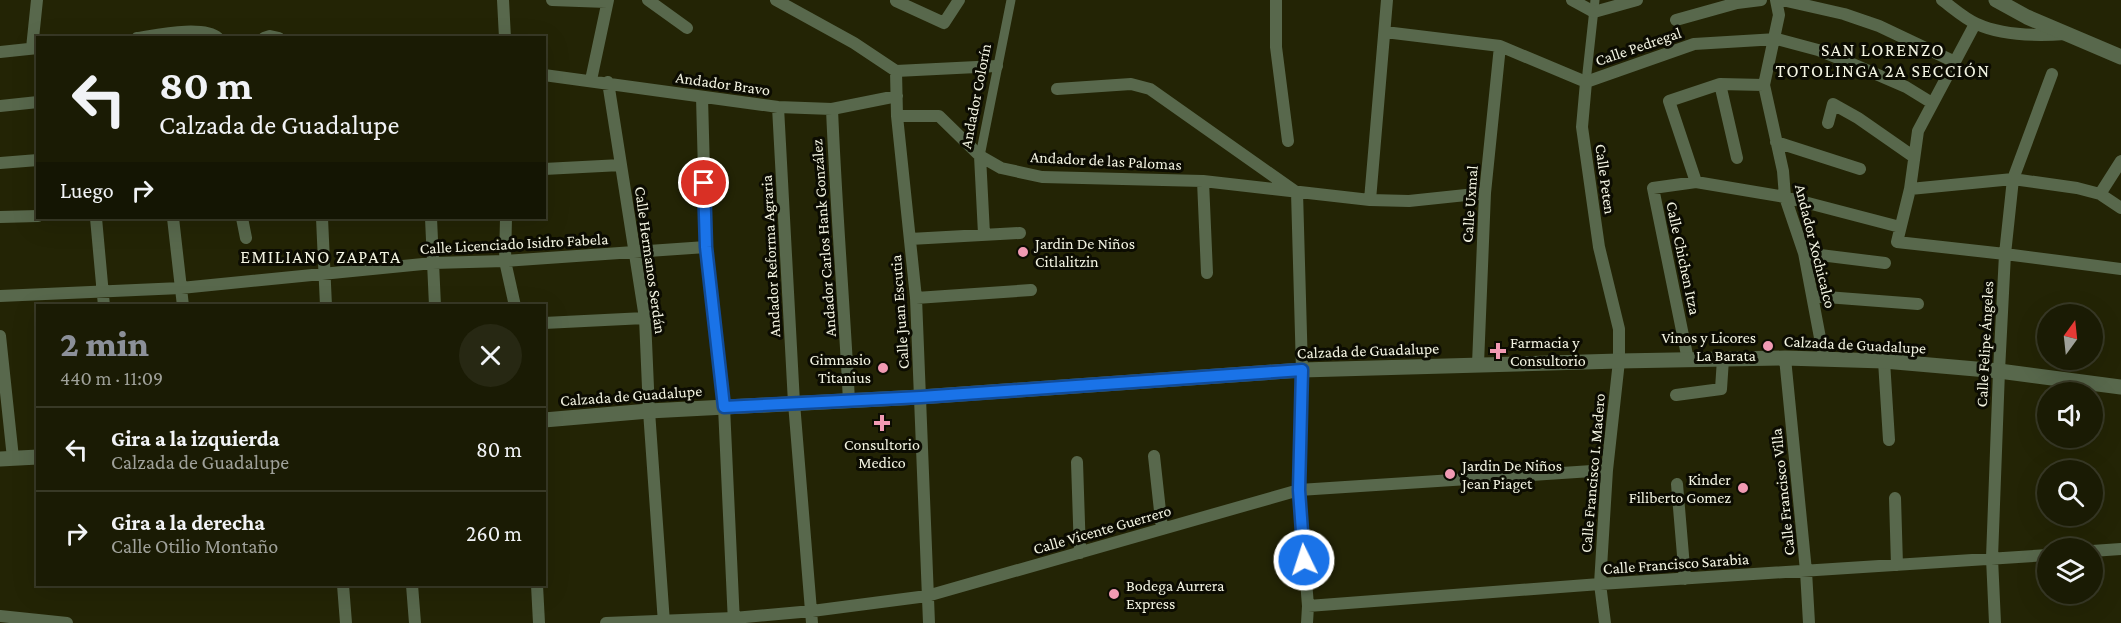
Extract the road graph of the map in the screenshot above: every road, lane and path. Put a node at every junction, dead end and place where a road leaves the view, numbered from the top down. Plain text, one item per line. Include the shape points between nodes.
1 (37, 0) edge
2 (503, 0) edge
3 (552, 0) edge
4 (648, 0) edge
5 (777, 0) edge
6 (959, 0) edge
7 (1011, 0) edge
8 (1276, 0) edge
9 (1387, 0) edge
10 (1572, 0) edge
11 (1637, 0) edge
12 (1761, 0) edge
13 (1776, 0) edge
14 (1782, 0) edge
15 (1942, 0) edge
16 (1996, 0) edge
17 (608, 1) edge
18 (896, 1) edge
19 (1595, 6) edge
20 (1676, 20) dead end
21 (1975, 24) junction
22 (687, 28) dead end
23 (1385, 32) junction
24 (2064, 34) junction
25 (155, 36) edge
26 (216, 36) edge
27 (506, 36) edge
28 (1773, 39) junction
29 (1500, 46) junction
30 (35, 48) edge
31 (0, 52) edge
32 (2121, 57) edge
33 (1955, 62) junction
34 (997, 66) junction
35 (896, 71) junction
36 (2052, 74) dead end
37 (546, 75) edge
38 (591, 80) junction
39 (608, 82) junction
40 (1586, 82) junction
41 (1720, 84) junction
42 (1764, 85) junction
43 (1057, 89) dead end
44 (897, 96) junction
45 (702, 97) junction
46 (36, 102) edge
47 (1932, 103) junction
48 (0, 106) edge
49 (778, 107) junction
50 (832, 109) junction
51 (897, 116) junction
52 (1828, 123) dead end
53 (1288, 141) dead end
54 (1776, 142) junction
55 (980, 156) junction
56 (1914, 156) junction
57 (1737, 158) dead end
58 (36, 160) edge
59 (2121, 161) edge
60 (0, 163) edge
61 (621, 165) junction
62 (546, 169) edge
63 (1860, 169) dead end
64 (2013, 179) junction
65 (1203, 181) junction
66 (1696, 182) junction
67 (1910, 189) junction
68 (1297, 192) junction
69 (1485, 193) junction
70 (2100, 194) junction
71 (1785, 197) junction
72 (1370, 200) junction
73 (2121, 208) edge
74 (36, 216) edge
75 (0, 217) edge
76 (96, 219) edge
77 (173, 219) edge
78 (242, 219) edge
79 (322, 219) edge
80 (431, 219) edge
81 (506, 219) edge
82 (1900, 227) junction
83 (1020, 233) dead end
84 (984, 234) junction
85 (246, 238) dead end
86 (910, 239) junction
87 (706, 247) junction
88 (634, 251) junction
89 (1804, 253) junction
90 (2005, 254) junction
91 (505, 261) junction
92 (1885, 262) dead end
93 (433, 263) junction
94 (2121, 269) edge
95 (324, 273) junction
96 (1207, 273) dead end
97 (181, 288) junction
98 (1031, 290) dead end
99 (103, 293) junction
100 (0, 296) edge
101 (1813, 296) junction
102 (916, 298) junction
103 (104, 304) edge
104 (183, 304) edge
105 (326, 304) edge
106 (435, 304) edge
107 (515, 304) edge
108 (1918, 304) dead end
109 (645, 318) junction
110 (546, 323) edge
111 (0, 336) edge
112 (1785, 358) junction
113 (1724, 359) junction
114 (1824, 359) junction
115 (1688, 360) junction
116 (1619, 361) junction
117 (1884, 361) junction
118 (1478, 364) junction
119 (1302, 370) junction
120 (1999, 371) junction
121 (2121, 387) edge
122 (1676, 395) dead end
123 (921, 397) junction
124 (849, 401) junction
125 (794, 403) junction
126 (724, 407) junction
127 (649, 411) junction
128 (546, 420) edge
129 (1889, 440) dead end
130 (1154, 456) dead end
131 (36, 457) edge
132 (6, 458) edge
133 (1077, 462) dead end
134 (1607, 470) junction
135 (1677, 484) dead end
136 (1299, 490) junction
137 (1895, 498) dead end
138 (1162, 529) junction
139 (2121, 549) edge
140 (2103, 550) edge
141 (1080, 553) junction
142 (2037, 556) edge
143 (1992, 558) junction
144 (1897, 565) junction
145 (1806, 571) junction
146 (1685, 579) junction
147 (1599, 584) junction
148 (343, 586) edge
149 (412, 586) edge
150 (537, 586) edge
151 (927, 596) junction
152 (1308, 606) junction
153 (0, 616) edge
154 (812, 617) edge
155 (734, 621) edge
156 (664, 622) edge
157 (67, 623) edge
158 (346, 623) edge
159 (415, 623) edge
160 (540, 623) edge
161 (606, 623) edge
162 (929, 623) edge
163 (1307, 623) edge
164 (1605, 623) edge
165 (1809, 623) edge
166 (1995, 623) edge

1 - 30 street
2 - 27 street
3 - 17 street
4 - 22 street
5 - 35 street
6 - 18 street via 944,22
7 - 34 street, Andador Colorín
8 - 53 street via 1276,47
9 - 23 street
10 - 19 street
11 - 19 street
12 - 20 street
13 - 28 street, Andador Xochicalco via 1779,15
14 - 33 street via 1879,26
15 - 21 street
16 - 24 street
17 - 38 street
19 - 40 street, Calle Peten
21 - 24 street via 2032,35
21 - 33 street
23 - 29 street, Calle Pedregal
23 - 72 street
24 - 32 street
25 - 26 street via 190,32
28 - 40 street, Calle Pedregal via 1694,44
28 - 42 street, Andador Xochicalco
28 - 47 street, Calle Pedregal via 1818,50 1906,87
29 - 40 street, Calle Pedregal
29 - 69 street, Calle Uxmal
30 - 31 street
33 - 47 street
34 - 35 street
34 - 55 street, Andador Colorín
35 - 44 street, Calle Juan Escutia
36 - 64 street, Calle Felipe Ángeles
37 - 38 street, Andador Bravo
38 - 39 street, Andador Bravo
39 - 45 street, Andador Bravo
39 - 61 street, Calle Hermanos Serdán
40 - 116 street, Calle Peten via 1582,128 1599,247 1618,329
41 - 42 street
41 - 57 street
41 - 66 street via 1670,101
42 - 54 street, Andador Xochicalco
43 - 68 street via 1131,84 1150,89
44 - 50 street, Andador Bravo
44 - 51 street, Calle Juan Escutia
45 - 49 street, Andador Bravo
45 - 87 street
46 - 48 street
47 - 56 street via 1918,131
49 - 50 street, Andador Bravo
49 - 125 street, Andador Reforma Agraria
50 - 124 street, Andador Carlos Hank González
51 - 55 street, Andador de las Palomas via 939,116
51 - 86 street, Calle Juan Escutia
52 - 56 street via 1833,104
54 - 63 street
54 - 71 street, Andador Xochicalco
55 - 65 street, Andador de las Palomas via 1001,168 1042,177
55 - 84 street, Andador Colorín
56 - 67 street
58 - 60 street
59 - 70 street
61 - 62 street
61 - 88 street, Calle Hermanos Serdán
64 - 67 street
64 - 70 street
64 - 90 street, Calle Felipe Ángeles
65 - 68 street, Andador de las Palomas
65 - 96 street
66 - 71 street, Calle Chichen Itza
66 - 115 street, Calle Chichen Itza via 1653,188
67 - 82 street
68 - 72 street, Andador de las Palomas
68 - 119 street
69 - 72 street, Andador de las Palomas via 1409,201
69 - 118 street, Calle Uxmal
70 - 73 street
71 - 82 street, Calle Chichen Itza
71 - 89 street, Andador Xochicalco
74 - 75 street
76 - 99 street
77 - 97 street
78 - 85 street
79 - 95 street
80 - 93 street
81 - 91 street
82 - 90 street via 1897,242
83 - 84 street
84 - 86 street
86 - 102 street, Calle Juan Escutia
87 - 88 street, Calle Licenciado Isidro Fabela
87 - 126 street
88 - 91 street, Calle Licenciado Isidro Fabela
88 - 109 street, Calle Hermanos Serdán
89 - 92 street
89 - 101 street, Andador Xochicalco
90 - 94 street
90 - 120 street, Calle Felipe Ángeles
91 - 93 street, Calle Licenciado Isidro Fabela
91 - 107 street
93 - 95 street, Calle Licenciado Isidro Fabela
93 - 106 street
95 - 97 street, Calle Licenciado Isidro Fabela
95 - 105 street
97 - 99 street, Calle Licenciado Isidro Fabela
97 - 104 street
98 - 102 street
99 - 100 street, Calle Licenciado Isidro Fabela
99 - 103 street
101 - 108 street
101 - 114 street, Andador Xochicalco
102 - 123 street, Calle Juan Escutia
109 - 110 street
109 - 127 street, Calle Hermanos Serdán
111 - 132 street
112 - 113 street, Calzada de Guadalupe
112 - 114 street, Calzada de Guadalupe
112 - 145 street, Calle Francisco Villa
113 - 115 street, Calzada de Guadalupe
113 - 122 street via 1721,389
114 - 117 street, Calzada de Guadalupe
115 - 116 street, Calzada de Guadalupe
116 - 118 street, Calzada de Guadalupe
116 - 134 street, Calle Francisco I. Madero
117 - 120 street, Calzada de Guadalupe
117 - 129 street
118 - 119 street, Calzada de Guadalupe
119 - 123 street, Calzada de Guadalupe
119 - 136 street
120 - 121 street, Calzada de Guadalupe
120 - 143 street, Calle Felipe Ángeles
123 - 124 street, Calzada de Guadalupe
123 - 151 street, Calle Juan Escutia
124 - 125 street, Calzada de Guadalupe
125 - 126 street, Calzada de Guadalupe
125 - 154 street, Andador Reforma Agraria
126 - 127 street, Calzada de Guadalupe
126 - 155 street
127 - 128 street, Calzada de Guadalupe
127 - 156 street, Calle Hermanos Serdán
130 - 138 street
131 - 132 street
133 - 141 street
134 - 136 street, Calle Vicente Guerrero
134 - 147 street, Calle Francisco I. Madero
135 - 146 street
136 - 138 street, Calle Vicente Guerrero
136 - 152 street
137 - 144 street
138 - 141 street, Calle Vicente Guerrero
139 - 140 street
141 - 151 street, Calle Vicente Guerrero
142 - 143 street, Calle Francisco Sarabia
143 - 144 street, Calle Francisco Sarabia
143 - 166 street, Calle Felipe Ángeles
144 - 145 street, Calle Francisco Sarabia
145 - 146 street, Calle Francisco Sarabia
145 - 165 street, Calle Francisco Villa
146 - 147 street, Calle Francisco Sarabia
147 - 152 street, Calle Francisco Sarabia
147 - 164 street, Calle Francisco I. Madero
148 - 158 street
149 - 159 street
150 - 160 street
151 - 154 street, Calle Vicente Guerrero
151 - 162 street, Calle Juan Escutia
152 - 163 street
153 - 157 street
154 - 155 street, Calle Vicente Guerrero
155 - 156 street, Calle Vicente Guerrero
156 - 161 street, Calle Vicente Guerrero

